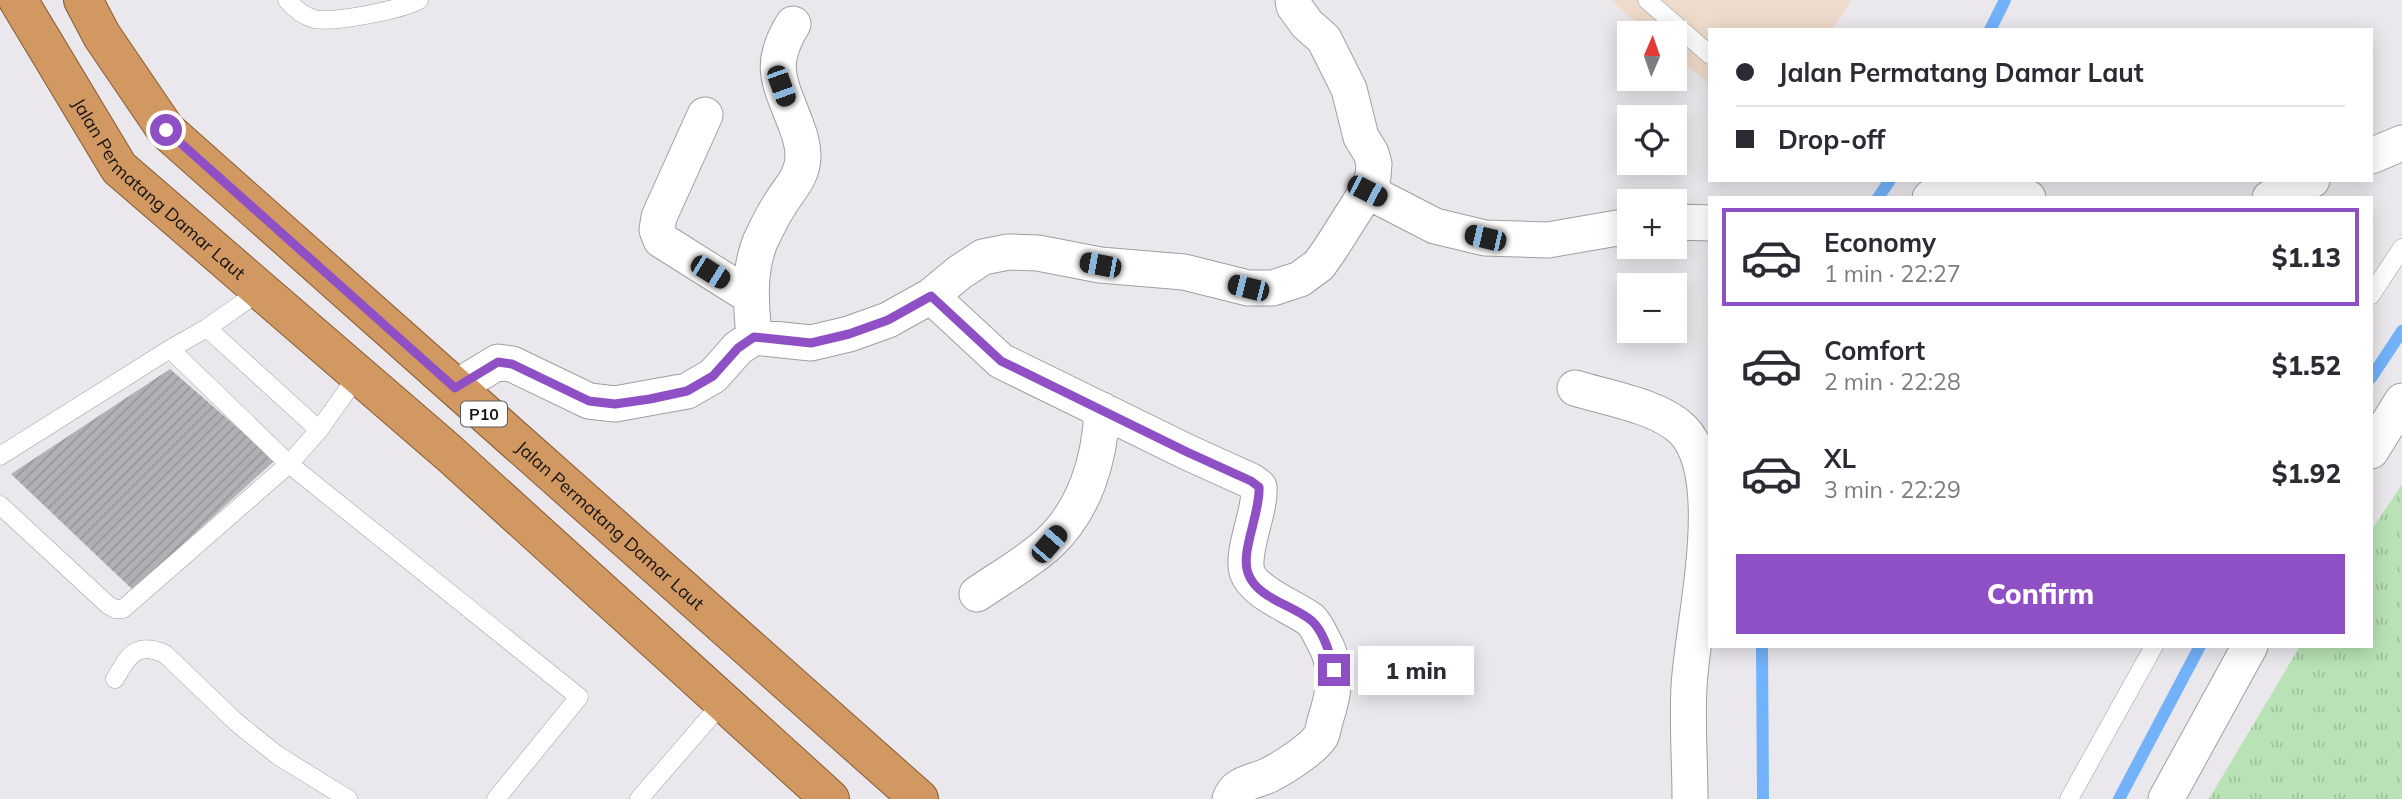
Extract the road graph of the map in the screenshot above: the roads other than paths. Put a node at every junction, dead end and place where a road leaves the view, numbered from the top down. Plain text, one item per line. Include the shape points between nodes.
1 (18, 0) edge
2 (83, 0) edge
3 (287, 0) edge
4 (419, 0) edge
5 (1293, 0) edge
6 (1647, 0) edge
7 (793, 24) dead end
8 (1708, 53) edge
9 (705, 115) dead end
10 (2402, 143) edge
11 (2373, 155) edge
12 (2307, 182) edge
13 (1367, 191) junction
14 (1933, 196) edge
15 (2024, 196) edge
16 (2275, 196) edge
17 (1687, 222) edge
18 (1708, 223) edge
19 (1617, 228) edge
20 (2402, 248) edge
21 (260, 291) junction
22 (2373, 292) edge
23 (750, 296) junction
24 (931, 296) junction
25 (207, 328) junction
26 (754, 337) junction
27 (170, 349) junction
28 (358, 375) junction
29 (1574, 387) dead end
30 (455, 388) junction
31 (2402, 401) edge
32 (1102, 411) junction
33 (318, 430) junction
34 (2373, 448) edge
35 (0, 456) edge
36 (289, 464) junction
37 (0, 505) edge
38 (977, 594) dead end
39 (2153, 648) edge
40 (2249, 648) edge
41 (115, 679) dead end
42 (723, 702) junction
43 (348, 799) edge
44 (496, 799) edge
45 (639, 799) edge
46 (830, 799) edge
47 (919, 799) edge
48 (1230, 799) edge
49 (1690, 799) edge
50 (2069, 799) edge
51 (2166, 799) edge

1 - 21 highway, Jalan Permatang Damar Laut via 119,168
2 - 30 highway, Jalan Permatang Damar Laut / P10 via 166,130
3 - 4 lane via 312,18 332,20
5 - 13 street via 1307,24 1324,39 1349,89 1361,137 1374,164
6 - 8 lane
7 - 23 street via 776,63 802,141 803,158 799,178 761,241 752,267
9 - 23 street via 657,230 661,240
10 - 11 street
12 - 16 street
13 - 19 street via 1435,226 1485,238 1548,240
13 - 24 street via 1319,265 1300,279 1273,288 1248,288 1184,272 1009,252 983,257
14 - 15 street via 1946,186 2007,188
17 - 18 street
20 - 22 lane
21 - 25 lane
21 - 28 highway, Jalan Permatang Damar Laut
23 - 26 street
24 - 26 street via 888,320 811,343
24 - 32 street via 1001,361
25 - 27 lane
25 - 33 lane
26 - 30 street via 713,376 687,391 650,399 615,404 589,401 512,364 498,362
27 - 35 lane
27 - 36 lane
28 - 33 lane
28 - 42 highway, Jalan Permatang Damar Laut
29 - 49 street via 1665,415 1685,432 1703,475 1707,515 1689,686
30 - 47 highway, Jalan Permatang Damar Laut / P10
31 - 34 street
32 - 38 street via 1093,472 1073,516 1049,544
32 - 48 street via 1259,487 1247,572 1258,587 1313,622 1327,646 1334,692 1321,736 1270,775 1241,785
33 - 36 lane
36 - 37 lane via 124,609 108,605
36 - 44 lane via 579,697
39 - 50 lane
40 - 51 street
41 - 43 lane via 139,650 152,648 165,654 277,755
42 - 45 lane
42 - 46 highway, Jalan Permatang Damar Laut

